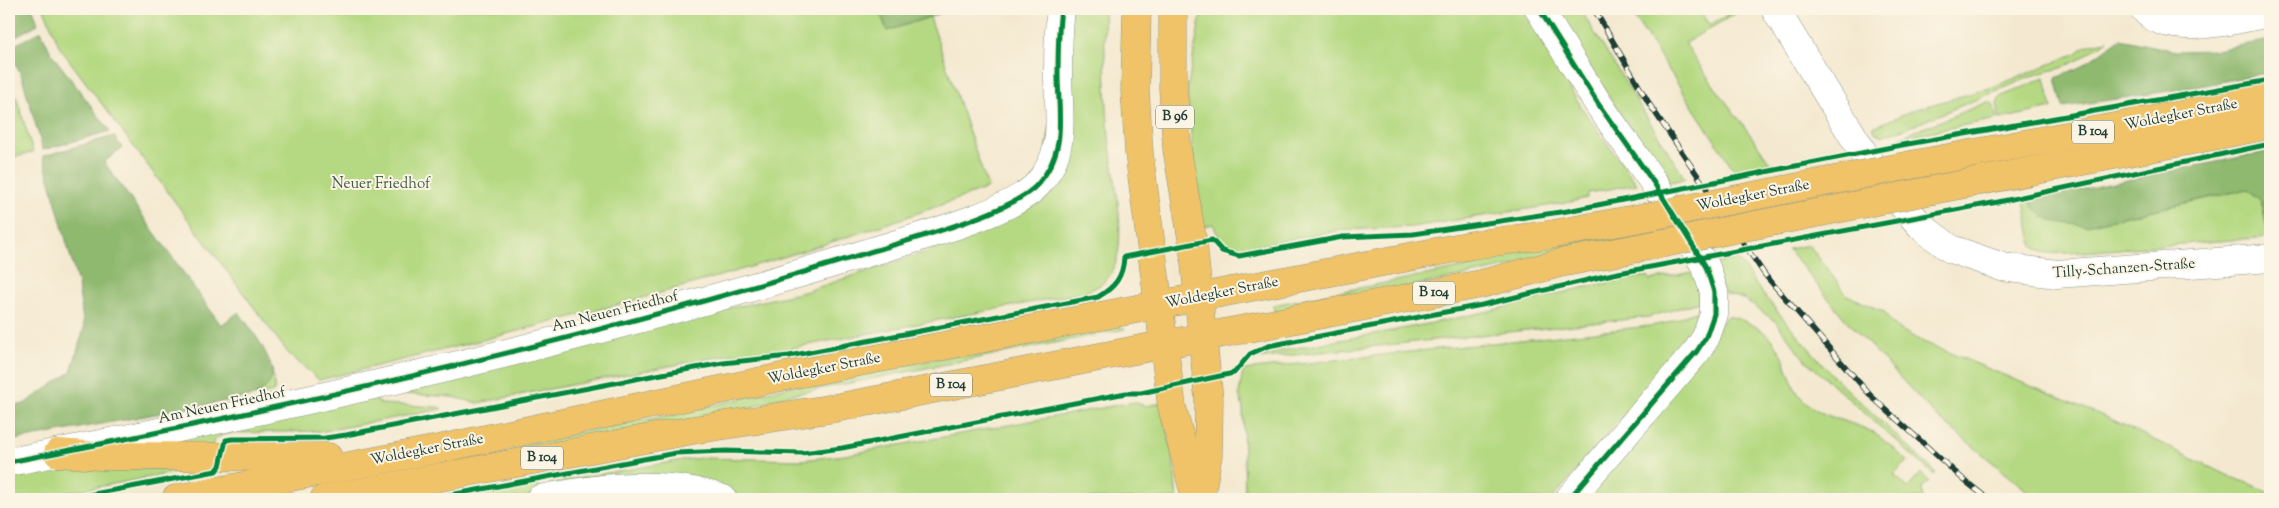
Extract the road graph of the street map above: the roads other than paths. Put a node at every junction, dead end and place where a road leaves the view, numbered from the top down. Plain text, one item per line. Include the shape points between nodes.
1 (1061, 9) edge
2 (1137, 9) edge
3 (1174, 9) edge
4 (1540, 9) edge
5 (1775, 9) edge
6 (2144, 9) edge
7 (2270, 13) edge
8 (2270, 98) edge
9 (2270, 125) edge
10 (2270, 258) edge
11 (1199, 298) junction
12 (1159, 306) junction
13 (1203, 337) junction
14 (1164, 344) junction
15 (58, 452) junction
16 (397, 456) junction
17 (9, 462) edge
18 (176, 499) edge
19 (324, 499) edge
20 (540, 499) edge
21 (723, 499) edge
22 (1198, 499) edge
23 (1570, 499) edge

1 - 15 street, Am Neuen Friedhof via 1058,34 1059,144 1045,175 1036,186 1002,206 900,242 676,310 376,385 227,419
2 - 12 main road, B 96 via 1135,90
3 - 11 main road, B 96 via 1173,88 1178,149
4 - 23 street via 1599,105 1698,252 1711,280 1715,304 1712,324 1697,352
5 - 10 street, Tilly-Schanzen-Straße via 1880,180 1923,228 1951,249 2002,267 2057,274
6 - 7 street via 2159,20 2174,24 2196,24
8 - 11 main road, Woldegker Straße / B 104, bridge
9 - 13 main road, Woldegker Straße / B 104, bridge via 1664,242 1560,263 1481,284
11 - 12 main road, Woldegker Straße / B 104
11 - 13 main road, B 96
12 - 14 main road, B 96
12 - 16 main road, Woldegker Straße / B 104 via 786,376
13 - 14 main road, Woldegker Straße / B 104
13 - 22 main road via 1209,400 1208,455
14 - 19 main road, Woldegker Straße / B 104 via 835,408 693,430
14 - 22 main road via 1172,406
15 - 16 main road via 119,457
15 - 17 street, Am Neuen Friedhof
16 - 18 main road, Woldegker Straße / B 104
20 - 21 street via 585,490 632,487 672,489

